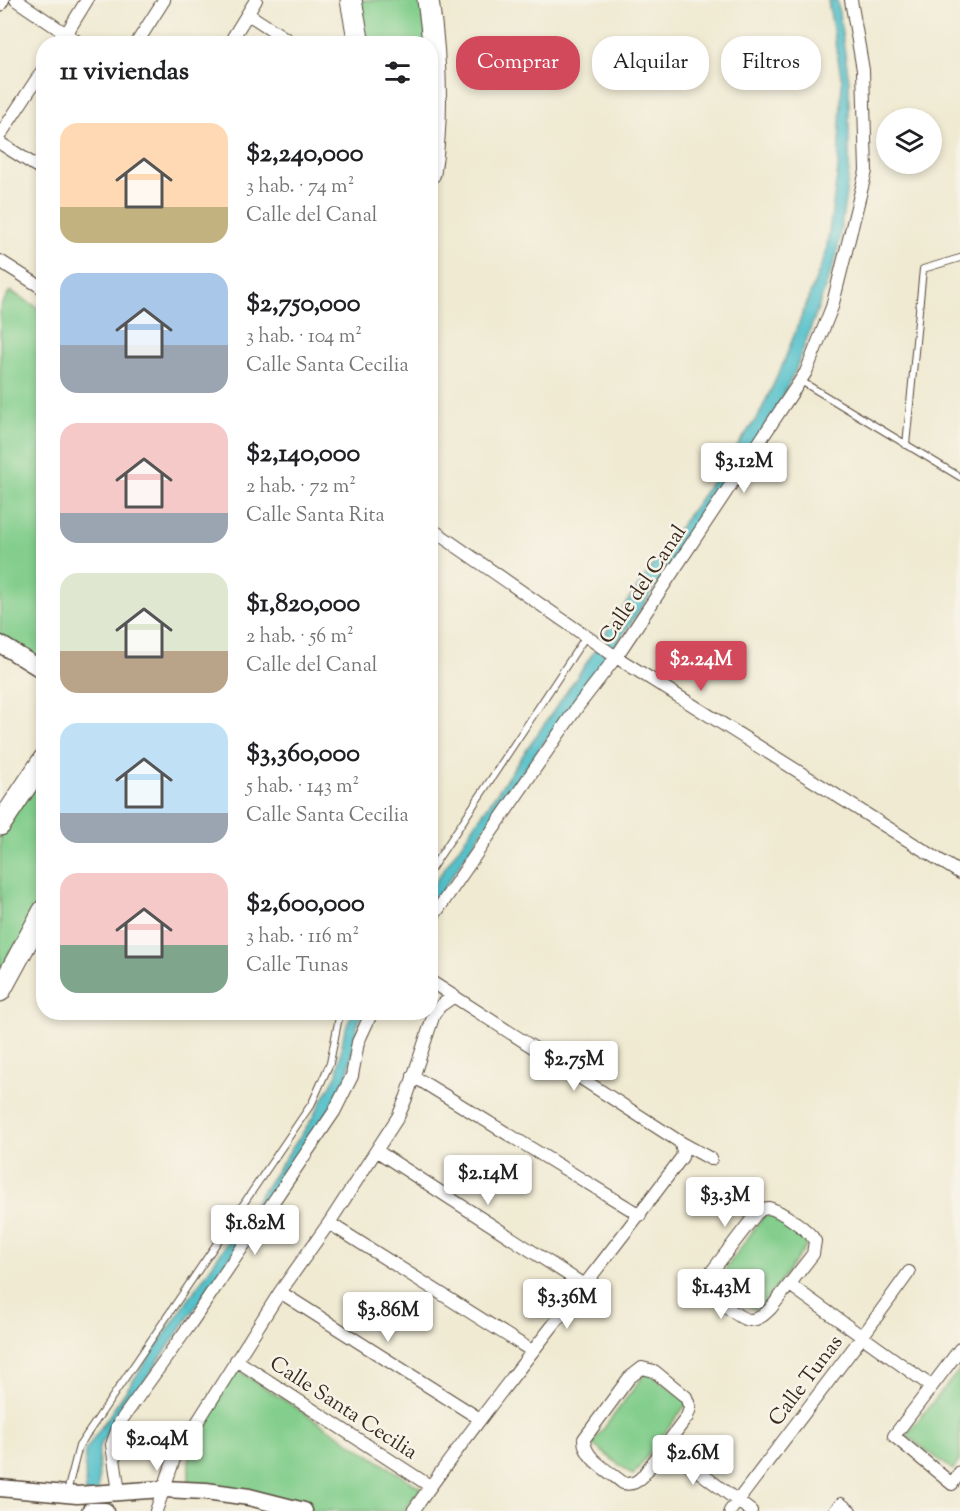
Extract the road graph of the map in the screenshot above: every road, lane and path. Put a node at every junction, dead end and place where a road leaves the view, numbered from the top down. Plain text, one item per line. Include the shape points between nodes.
1 (3, 0) edge
2 (16, 0) edge
3 (87, 0) edge
4 (164, 0) edge
5 (256, 0) edge
6 (351, 0) edge
7 (428, 0) edge
8 (851, 0) edge
9 (0, 5) edge
10 (248, 14) junction
11 (59, 36) edge
12 (65, 36) edge
13 (141, 36) edge
14 (234, 36) edge
15 (282, 36) edge
16 (358, 36) edge
17 (431, 36) edge
18 (36, 80) edge
19 (0, 135) edge
20 (0, 143) edge
21 (36, 166) edge
22 (960, 258) edge
23 (2, 266) edge
24 (36, 285) edge
25 (801, 381) junction
26 (906, 445) junction
27 (960, 477) edge
28 (438, 534) edge
29 (586, 636) junction
30 (0, 644) edge
31 (616, 657) junction
32 (36, 666) edge
33 (36, 770) edge
34 (2, 818) edge
35 (438, 859) edge
36 (960, 873) edge
37 (438, 909) edge
38 (36, 925) edge
39 (438, 987) edge
40 (0, 991) edge
41 (453, 997) junction
42 (438, 1009) edge
43 (338, 1020) edge
44 (368, 1020) edge
45 (433, 1020) edge
46 (413, 1077) junction
47 (680, 1142) junction
48 (377, 1152) junction
49 (711, 1159) dead end
50 (640, 1215) junction
51 (329, 1223) junction
52 (909, 1272) dead end
53 (584, 1285) junction
54 (790, 1285) junction
55 (280, 1292) junction
56 (862, 1337) junction
57 (960, 1349) edge
58 (532, 1351) junction
59 (236, 1360) junction
60 (931, 1386) junction
61 (480, 1419) junction
62 (666, 1447) junction
63 (960, 1472) edge
64 (430, 1486) junction
65 (0, 1488) edge
66 (163, 1489) junction
67 (120, 1492) junction
68 (67, 1494) junction
69 (734, 1506) edge
70 (90, 1511) edge
71 (105, 1511) edge
72 (156, 1511) edge
73 (304, 1511) edge
74 (413, 1511) edge
75 (751, 1511) edge
76 (836, 1511) edge
77 (850, 1511) edge

1 - 9 street
2 - 11 street
3 - 12 street
4 - 13 street
5 - 10 street
6 - 16 highway
7 - 17 highway
8 - 25 street, Calle del Canal via 863,70 866,171 832,308
10 - 14 street
10 - 15 street
18 - 19 street
20 - 21 street
22 - 26 lane via 923,269
23 - 24 street
25 - 26 lane
25 - 31 street, Calle del Canal
26 - 27 lane
28 - 29 street
29 - 31 street
29 - 35 lane
30 - 32 street
31 - 36 street
31 - 37 street, Calle del Canal
33 - 34 highway
38 - 40 highway
39 - 41 street
41 - 42 street, Calle Santa Cecilia
41 - 47 street
43 - 68 lane via 330,1063 312,1103 79,1446
44 - 67 street via 358,1042 352,1076 334,1112 120,1422 112,1445
45 - 46 street, Calle Santa Cecilia
46 - 48 street, Calle Santa Cecilia via 398,1117
46 - 50 street
47 - 49 street
47 - 50 street, Calle Santa Cecilia via 682,1157
48 - 51 street, Calle Santa Cecilia
48 - 53 street
50 - 53 street, Calle Santa Cecilia
51 - 55 street, Calle Santa Cecilia
51 - 58 street
52 - 56 street, Calle Tunas
53 - 58 street, Calle Santa Cecilia
54 - 54 street via 813,1254 815,1241 769,1208 756,1214 706,1279 714,1295 739,1316 754,1320 763,1316
54 - 56 street
55 - 59 street, Calle Santa Cecilia
55 - 61 street
56 - 60 street
56 - 69 street, Calle Tunas
57 - 60 street
58 - 61 street, Calle Santa Cecilia
59 - 64 street, Calle Santa Cecilia
59 - 66 street, Calle Santa Cecilia via 174,1459
60 - 63 street via 894,1436 952,1484
61 - 64 street, Calle Santa Cecilia
62 - 62 street via 642,1477 629,1484 590,1456 584,1447 588,1432 629,1378 642,1368 654,1371 689,1402 687,1416
62 - 69 street
64 - 74 street, Calle Santa Cecilia
65 - 68 street
66 - 67 street
66 - 72 street, Calle Santa Cecilia
66 - 73 street via 249,1497
67 - 68 street
69 - 75 street
70 - 71 street
76 - 77 street via 841,1504

